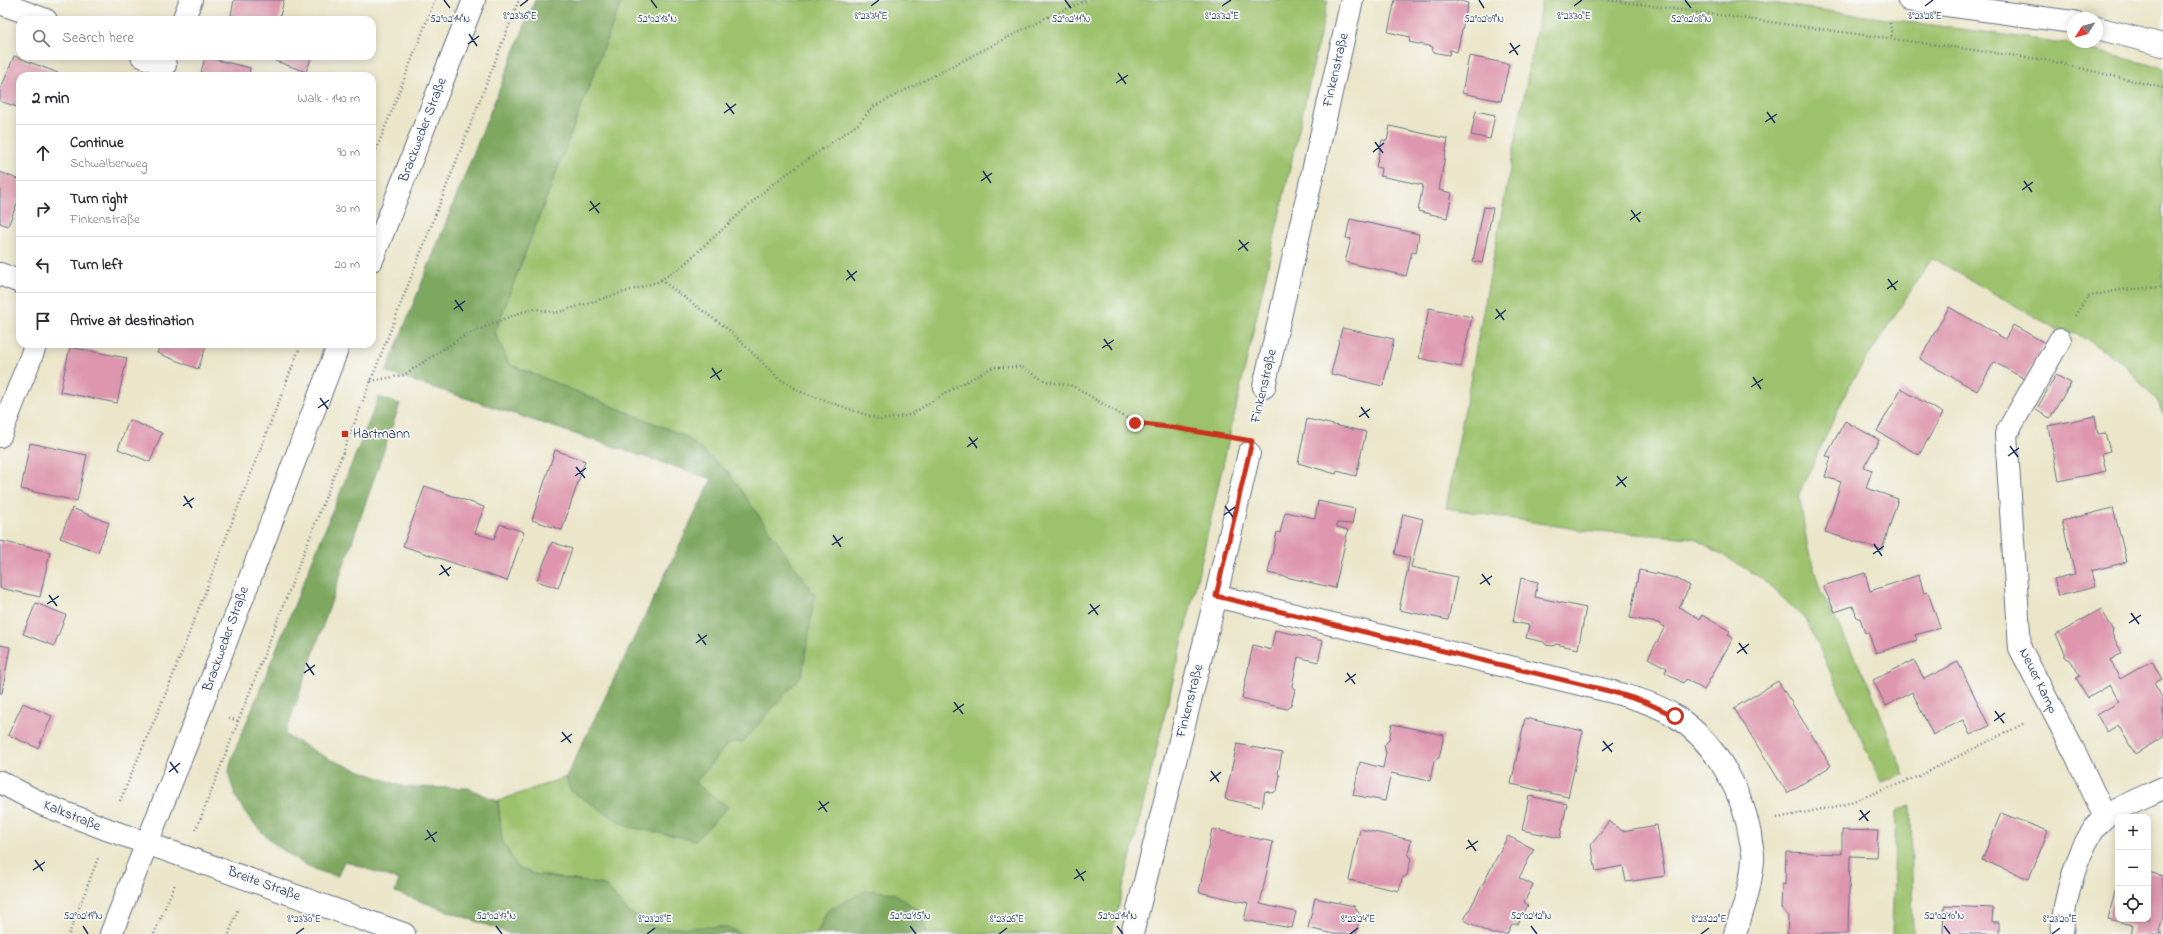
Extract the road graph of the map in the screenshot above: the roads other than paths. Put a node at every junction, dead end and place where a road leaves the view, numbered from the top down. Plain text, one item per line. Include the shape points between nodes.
1 (191, 0) edge
2 (474, 0) edge
3 (1352, 0) edge
4 (1909, 0) edge
5 (0, 3) edge
6 (35, 16) edge
7 (185, 16) edge
8 (2067, 21) edge
9 (2103, 29) edge
10 (2163, 44) edge
11 (151, 60) edge
12 (165, 66) edge
13 (376, 250) edge
14 (0, 274) edge
15 (16, 280) edge
16 (2060, 340) road end
17 (34, 348) edge
18 (337, 348) edge
19 (1264, 386) dead end
20 (0, 436) edge
21 (1250, 447) road end
22 (1216, 596) junction
23 (0, 782) edge
24 (2163, 788) edge
25 (2105, 817) junction
26 (147, 843) junction
27 (111, 934) edge
28 (404, 934) edge
29 (1132, 934) edge
30 (1735, 934) edge
31 (2062, 934) edge

1 - 7 street
2 - 13 street, Brackweder Straße
3 - 19 street, Finkenstraße
4 - 8 street
5 - 6 street
9 - 10 street
11 - 12 street
14 - 15 street
16 - 25 street, Neuer Kamp via 2006,434 2020,648
17 - 20 street
18 - 26 street, Brackweder Straße
21 - 22 street, Finkenstraße
22 - 29 street, Finkenstraße
22 - 30 street via 1613,692 1645,702 1675,716 1704,741 1724,767 1739,795 1749,824 1754,859 1748,896
23 - 26 street, Kalkstraße via 44,805
24 - 25 street
25 - 31 street via 2092,833 2072,873
26 - 27 street, Brackweder Straße
26 - 28 street, Breite Straße

